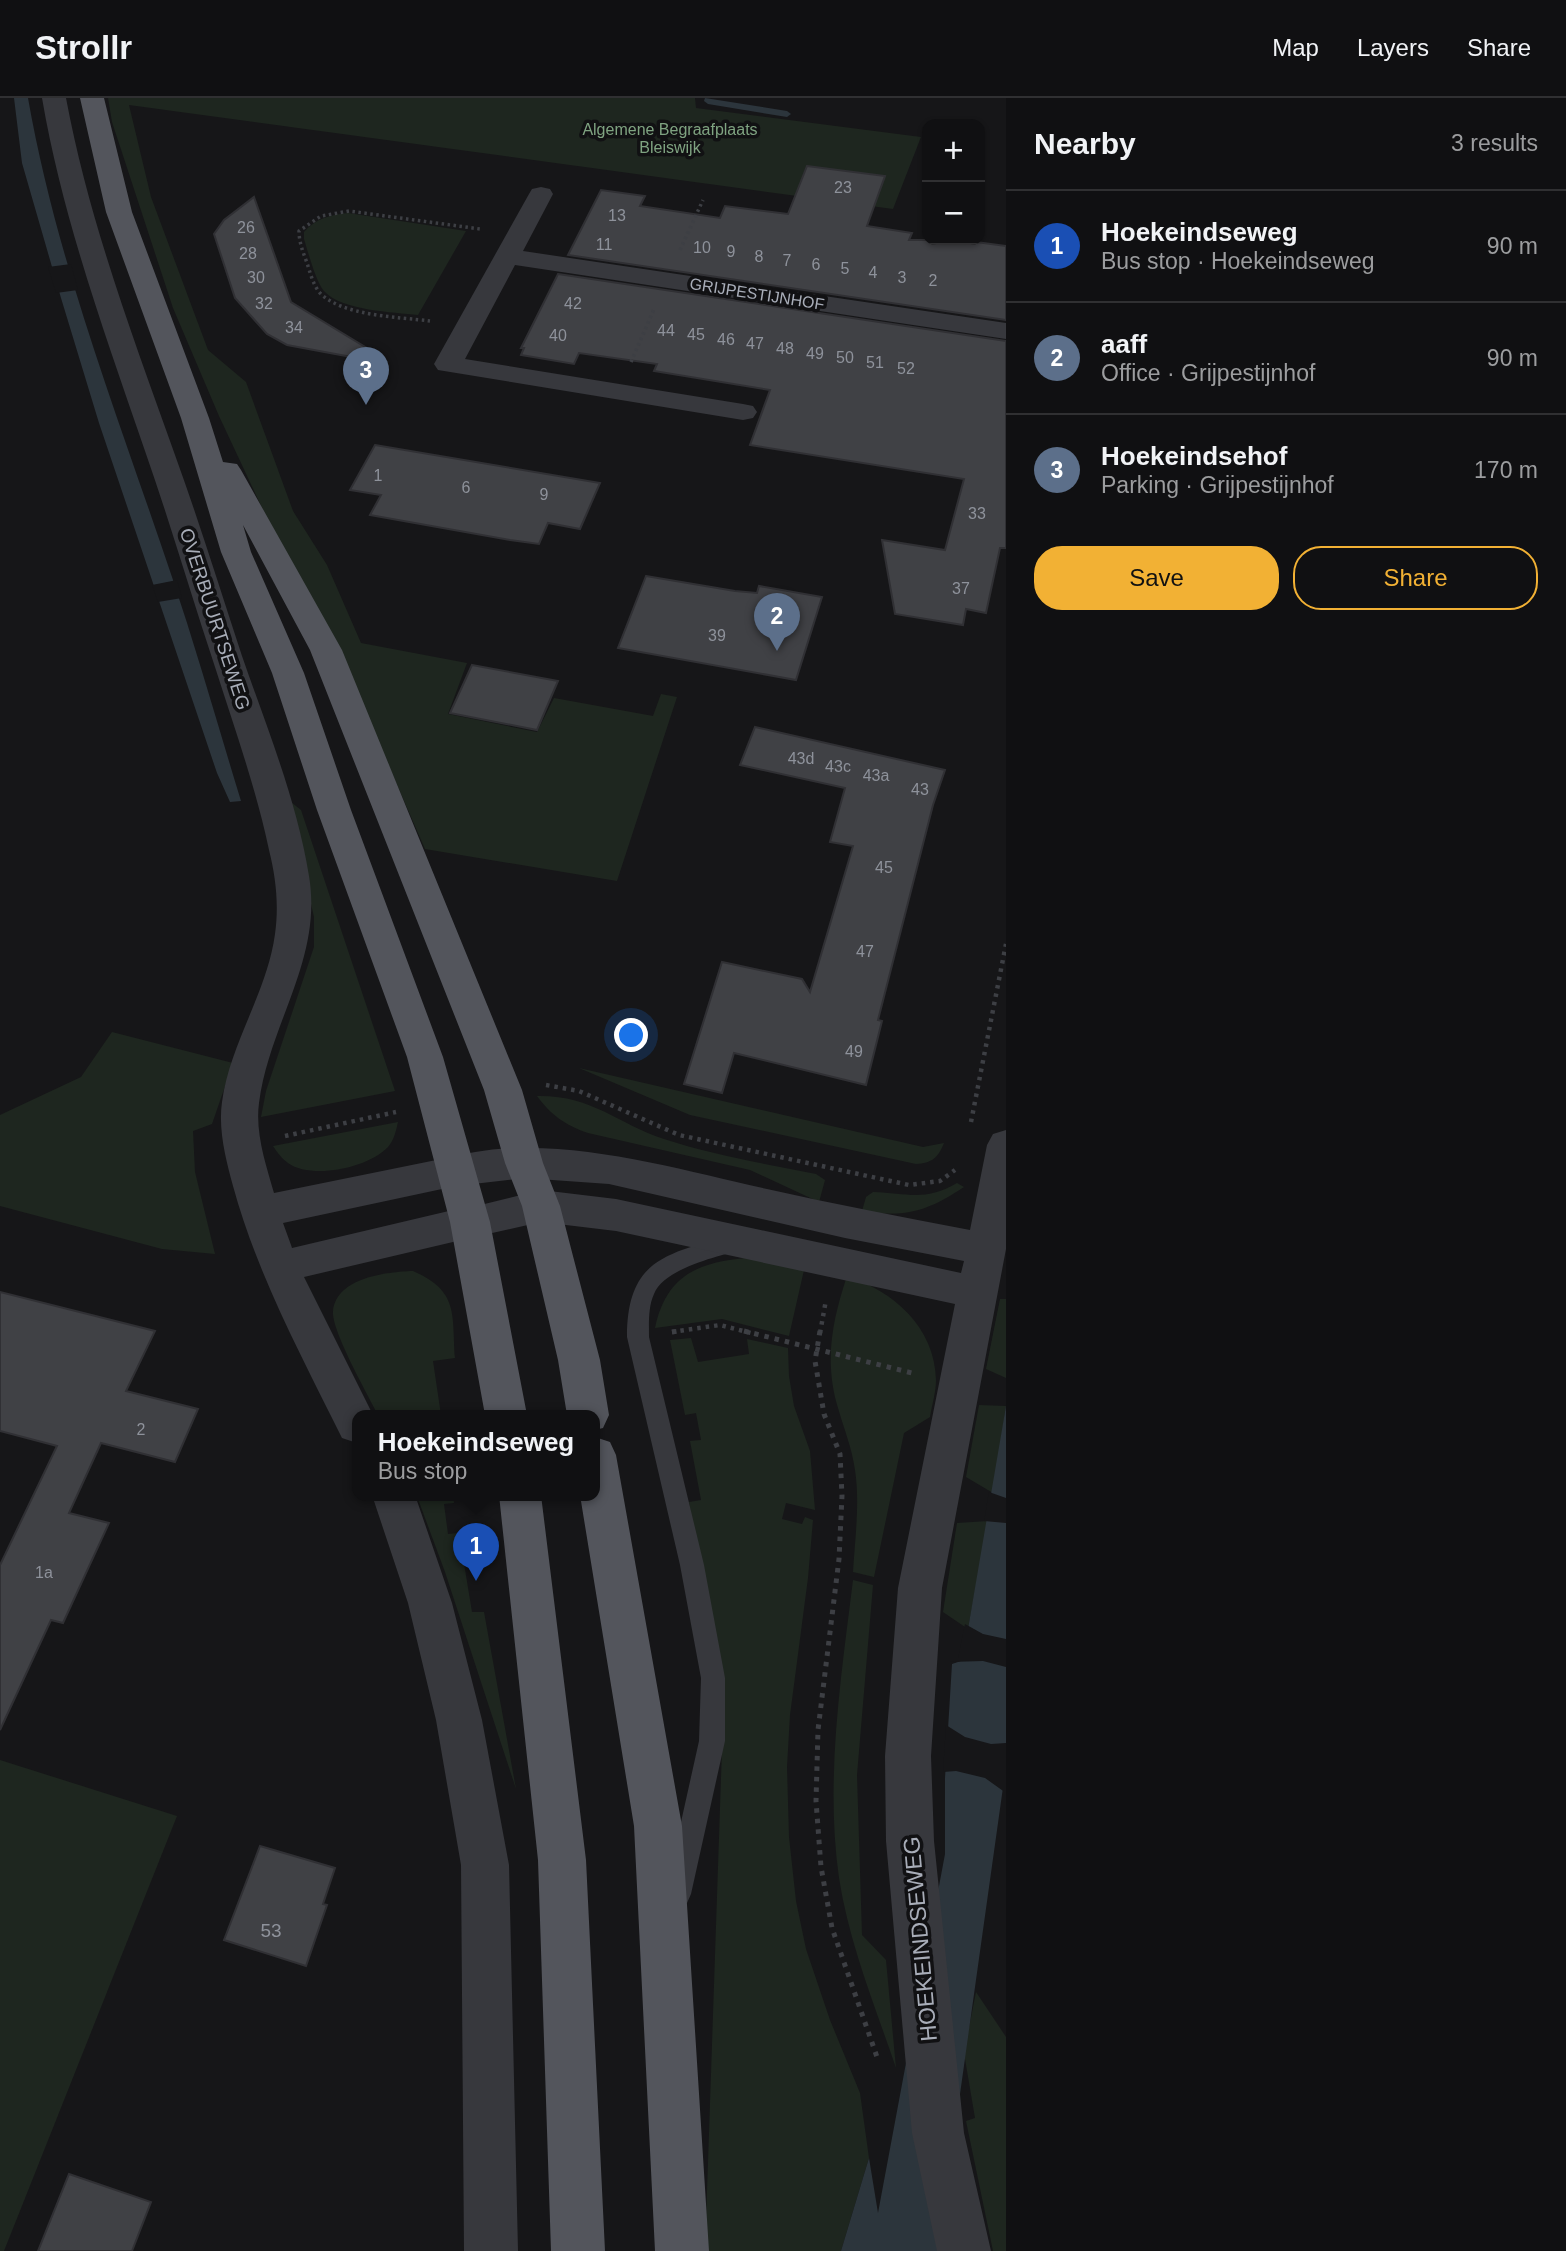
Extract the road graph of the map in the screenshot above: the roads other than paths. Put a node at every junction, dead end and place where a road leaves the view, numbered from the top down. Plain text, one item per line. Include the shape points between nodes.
1 (54, 98) edge
2 (92, 98) edge
3 (541, 194) dead end
4 (513, 245) junction
5 (1006, 331) edge
6 (743, 412) dead end
7 (195, 418) junction
8 (1006, 1145) edge
9 (524, 1163) junction
10 (456, 1171) junction
11 (541, 1206) junction
12 (259, 1212) junction
13 (470, 1222) junction
14 (739, 1241) junction
15 (986, 1250) junction
16 (279, 1268) junction
17 (978, 1293) junction
18 (505, 1410) edge
19 (587, 1410) edge
20 (352, 1415) edge
21 (600, 1484) edge
22 (395, 1501) edge
23 (521, 1501) edge
24 (666, 1951) junction
25 (491, 2251) edge
26 (578, 2251) edge
27 (682, 2251) edge
28 (964, 2251) edge

1 - 12 street, OVERBUURTSEWEG via 64,163 96,274 265,772 293,880 295,934 240,1105 242,1145
2 - 7 main road via 119,212
3 - 4 street
4 - 5 street, GRIJPESTIJNHOF
4 - 6 street via 448,364
7 - 9 main road via 246,500 326,650 503,1090
7 - 10 main road via 236,552 288,673 425,1057
8 - 15 street, HOEKEINDSEWEG
9 - 10 street
9 - 11 main road
9 - 15 street via 609,1169
10 - 12 street
10 - 13 main road
11 - 13 street
11 - 14 street via 616,1215
11 - 19 main road
12 - 16 street
13 - 16 street
13 - 18 main road
14 - 17 street
14 - 24 lane via 678,1261 650,1280 638,1309 638,1337 692,1565 713,1678 712,1741
15 - 17 street, HOEKEINDSEWEG
16 - 20 street
17 - 28 street, HOEKEINDSEWEG via 920,1588 908,1756 910,1841 939,2133
21 - 24 main road via 658,1826
22 - 25 street via 440,1642 485,1865
23 - 26 main road via 562,1860
24 - 27 main road

